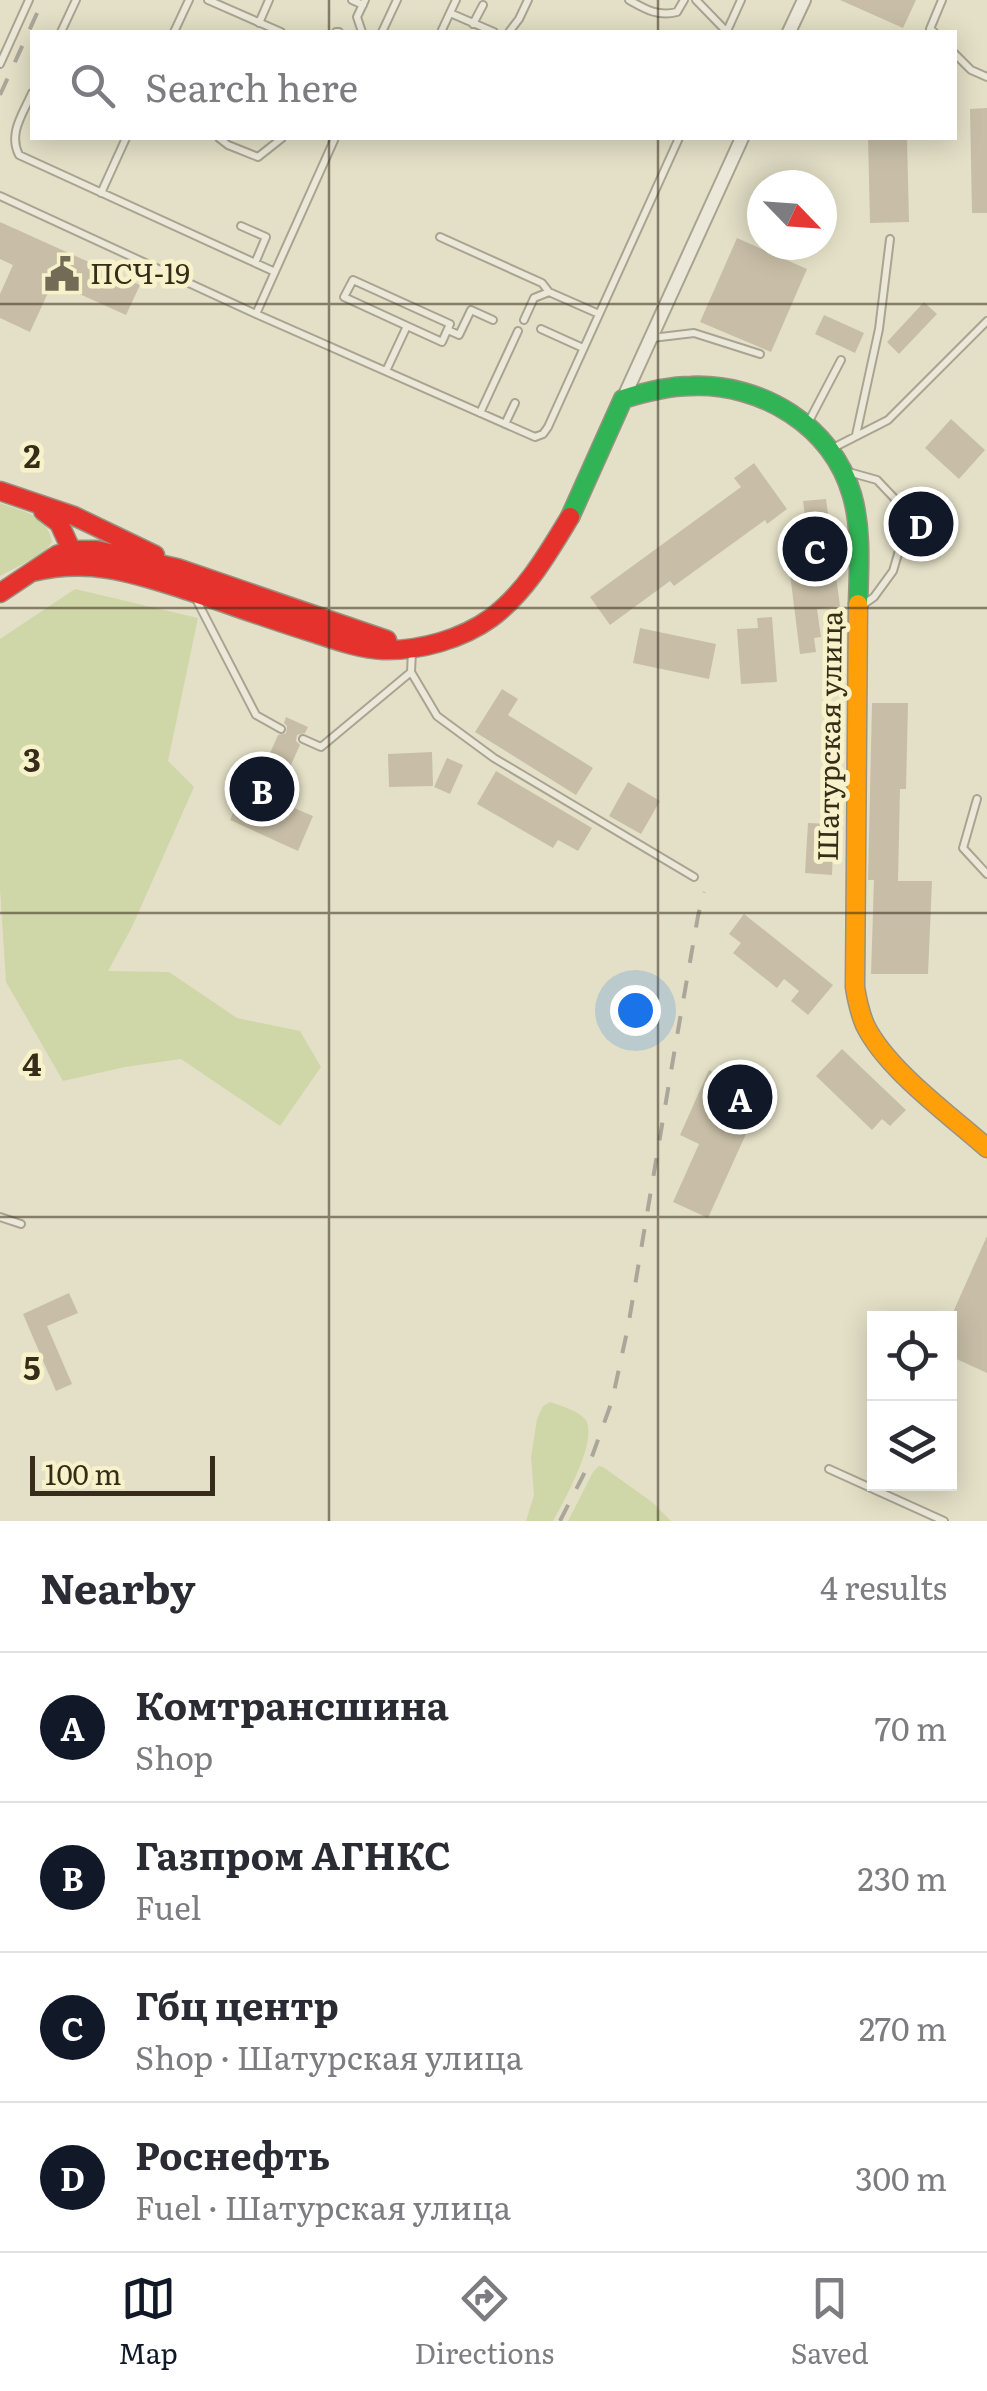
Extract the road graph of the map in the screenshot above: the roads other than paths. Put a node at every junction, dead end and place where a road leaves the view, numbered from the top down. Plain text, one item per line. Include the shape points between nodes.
1 (29, 0) edge
2 (76, 0) edge
3 (189, 0) edge
4 (208, 0) edge
5 (269, 0) edge
6 (352, 0) edge
7 (396, 0) edge
8 (456, 0) edge
9 (528, 0) edge
10 (628, 0) edge
11 (684, 0) edge
12 (696, 0) edge
13 (741, 0) edge
14 (804, 0) edge
15 (942, 0) edge
16 (364, 2) edge
17 (483, 5) dead end
18 (450, 13) junction
19 (259, 23) junction
20 (474, 24) junction
21 (62, 30) edge
22 (175, 30) edge
23 (276, 30) edge
24 (361, 30) edge
25 (383, 30) edge
26 (442, 30) edge
27 (489, 30) edge
28 (511, 30) edge
29 (725, 30) edge
30 (728, 30) edge
31 (790, 30) edge
32 (931, 30) edge
33 (957, 56) edge
34 (0, 64) edge
35 (987, 77) edge
36 (30, 97) edge
37 (125, 140) edge
38 (221, 140) edge
39 (279, 140) edge
40 (334, 140) edge
41 (678, 140) edge
42 (741, 140) edge
43 (101, 192) junction
44 (0, 196) edge
45 (241, 226) dead end
46 (440, 237) dead end
47 (890, 239) dead end
48 (254, 262) junction
49 (274, 272) junction
50 (549, 292) junction
51 (256, 314) junction
52 (599, 314) junction
53 (492, 320) dead end
54 (524, 320) dead end
55 (987, 320) edge
56 (407, 326) junction
57 (541, 329) dead end
58 (448, 330) junction
59 (518, 332) dead end
60 (651, 338) junction
61 (584, 348) junction
62 (760, 354) dead end
63 (840, 360) dead end
64 (386, 372) junction
65 (624, 399) junction
66 (515, 404) dead end
67 (480, 413) junction
68 (506, 424) junction
69 (808, 424) junction
70 (856, 436) junction
71 (832, 449) junction
72 (844, 471) junction
73 (0, 491) edge
74 (18, 498) junction
75 (74, 557) junction
76 (176, 568) junction
77 (192, 592) junction
78 (0, 593) edge
79 (859, 608) junction
80 (412, 648) junction
81 (411, 672) junction
82 (281, 728) dead end
83 (302, 739) dead end
84 (977, 799) dead end
85 (987, 874) edge
86 (694, 876) dead end
87 (987, 1148) edge
88 (0, 1217) edge
89 (22, 1224) dead end
90 (828, 1469) dead end
91 (944, 1521) edge

1 - 34 lane
2 - 21 lane
3 - 22 lane
4 - 19 lane
5 - 19 lane
6 - 16 lane
7 - 25 lane
8 - 18 lane
9 - 28 lane
10 - 11 lane via 665,15
12 - 29 lane
13 - 30 lane
14 - 31 street
15 - 32 lane
16 - 24 lane via 357,17
17 - 20 lane
18 - 20 lane
18 - 26 lane
19 - 23 lane
20 - 27 lane
33 - 35 lane
36 - 43 lane via 13,135 19,155
37 - 43 lane
38 - 39 lane via 258,157
40 - 49 lane
41 - 52 lane
42 - 60 street
43 - 48 lane
44 - 51 lane
45 - 48 lane via 266,237
46 - 50 lane
47 - 70 lane
48 - 49 lane
49 - 51 lane
50 - 52 lane
50 - 54 lane via 534,298
51 - 64 lane
52 - 61 lane
53 - 58 lane via 471,310 460,335
55 - 70 lane via 888,420
56 - 58 lane via 442,342
56 - 58 lane via 344,298 352,280 450,324
56 - 64 lane
57 - 61 lane
59 - 67 lane
60 - 62 lane via 694,333
60 - 65 street
61 - 68 lane via 543,434
63 - 69 lane
64 - 67 lane
65 - 69 main road, Шатурская улица via 654,388 718,385 784,407
65 - 80 main road via 567,522 522,588 464,636
66 - 68 lane
67 - 68 lane
69 - 71 main road, Шатурская улица
70 - 71 lane
71 - 72 main road, Шатурская улица
72 - 79 main road, Шатурская улица via 857,510
72 - 79 lane via 877,480 895,499 903,537 892,571
73 - 74 main road
74 - 75 main road via 59,523
74 - 76 main road via 74,516
75 - 76 main road via 96,550
75 - 77 main road
75 - 78 main road
76 - 80 main road
77 - 80 main road via 380,650
77 - 82 lane via 256,716
79 - 87 main road, Шатурская улица via 859,1010 896,1064
80 - 81 lane
81 - 83 lane via 322,747
81 - 86 lane via 437,716 494,758
84 - 85 lane via 963,848
88 - 89 lane
90 - 91 lane

